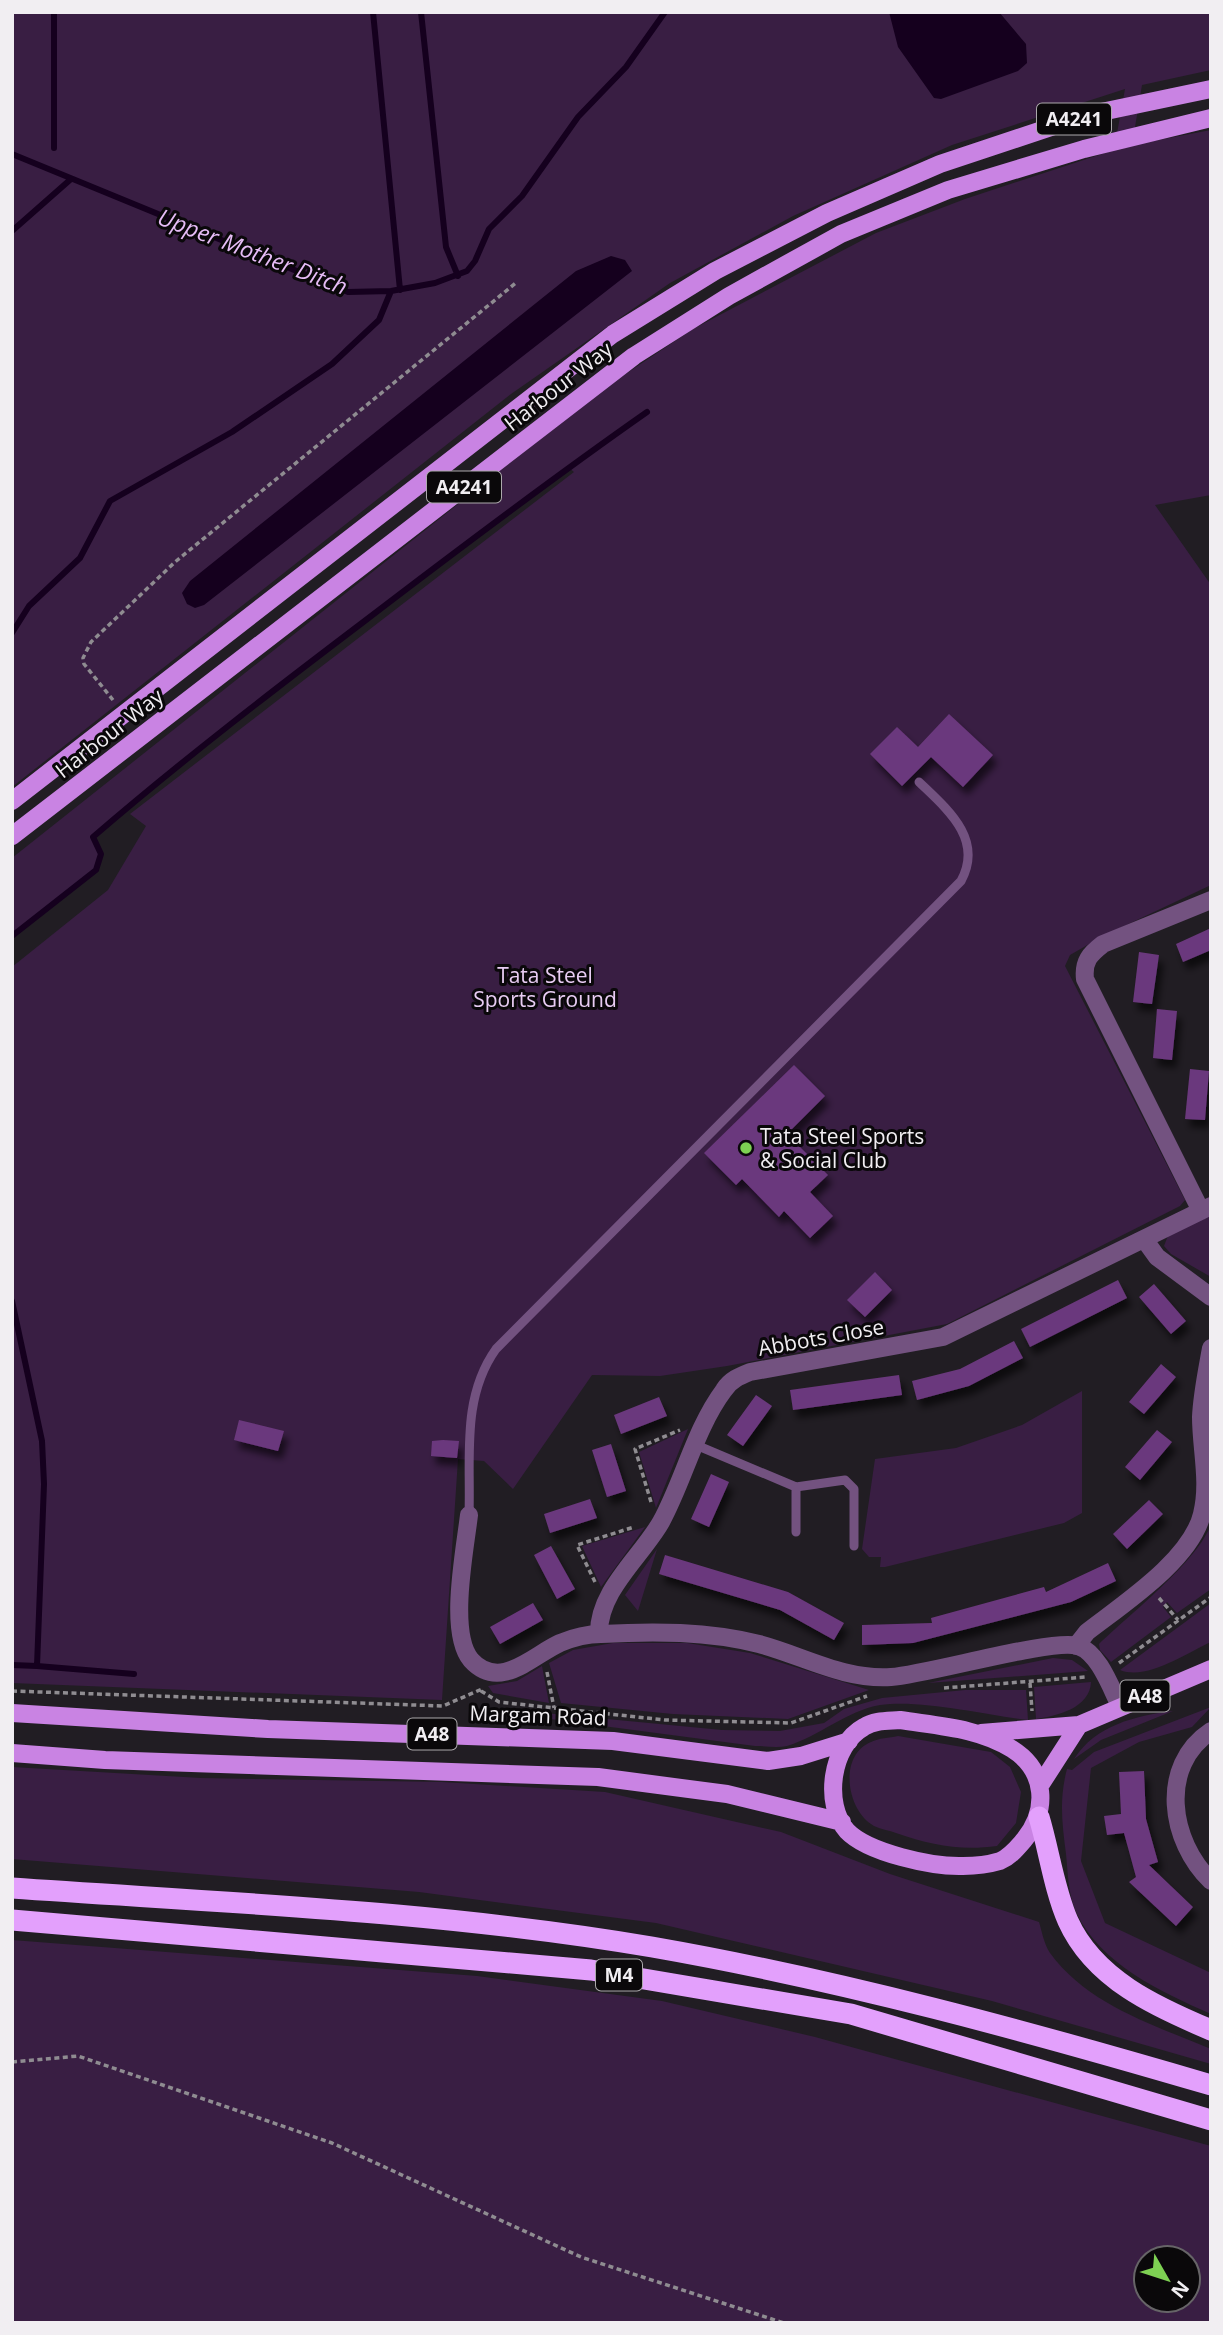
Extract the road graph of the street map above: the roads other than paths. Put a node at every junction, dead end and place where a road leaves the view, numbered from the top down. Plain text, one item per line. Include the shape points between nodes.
1 (1211, 89) edge
2 (1211, 118) edge
3 (919, 782) dead end
4 (12, 801) edge
5 (12, 836) edge
6 (1211, 900) edge
7 (1206, 1208) edge
8 (1143, 1239) junction
9 (1211, 1297) edge
10 (1211, 1348) edge
11 (699, 1438) junction
12 (796, 1487) junction
13 (469, 1515) joint
14 (796, 1532) dead end
15 (854, 1546) dead end
16 (599, 1634) junction
17 (1076, 1646) junction
18 (1211, 1669) edge
19 (1120, 1706) junction
20 (12, 1713) edge
21 (1080, 1726) junction
22 (1211, 1731) edge
23 (981, 1733) junction
24 (849, 1741) junction
25 (12, 1753) edge
26 (1041, 1784) junction
27 (1039, 1816) junction
28 (842, 1822) junction
29 (1211, 1881) edge
30 (12, 1888) edge
31 (12, 1920) edge
32 (1211, 2030) edge
33 (1211, 2085) edge
34 (1211, 2120) edge

1 - 4 main road, Harbour Way / A4241 via 1087,115 940,164 827,213 715,271 613,334
2 - 5 main road, Harbour Way / A4241 via 1084,149 948,190 841,234 729,296 634,356
3 - 13 lane via 946,808 966,837 969,858 961,881 575,1273 507,1335 479,1377 471,1410
6 - 7 street, Abbots Close via 1103,944 1091,953 1084,968
7 - 8 street, Abbots Close
8 - 9 street via 1157,1257
8 - 11 street, Abbots Close via 943,1337 750,1372 725,1387
10 - 17 street via 1201,1417 1206,1482 1195,1533 1147,1585
11 - 12 lane
11 - 16 street, Abbots Close via 660,1523 608,1597 598,1621
12 - 14 lane
12 - 15 lane via 845,1480 854,1489
13 - 16 street via 460,1617 461,1642 471,1660 500,1674 521,1668 561,1643
16 - 17 street via 707,1636 758,1644 855,1677 927,1672
17 - 19 street via 1086,1651 1102,1672
18 - 19 main road, A48
19 - 21 main road, A48
20 - 24 main road, Margam Road / A48 via 268,1729 613,1741 768,1761
21 - 23 main road, A48
21 - 26 main road, A48
22 - 29 street via 1183,1764 1175,1799 1182,1840
23 - 24 main road via 900,1720 877,1721 862,1727
23 - 26 main road via 1027,1760
24 - 28 main road via 835,1766 835,1807
25 - 28 main road, A48 via 598,1777 727,1794
26 - 27 main road
27 - 28 main road via 1011,1854 1000,1861 962,1866 894,1855 849,1832
27 - 32 highway via 1066,1918 1077,1939 1128,1989
30 - 33 highway, M4 via 424,1916 651,1947 857,1987
31 - 34 highway, M4 via 632,1977 851,2014

